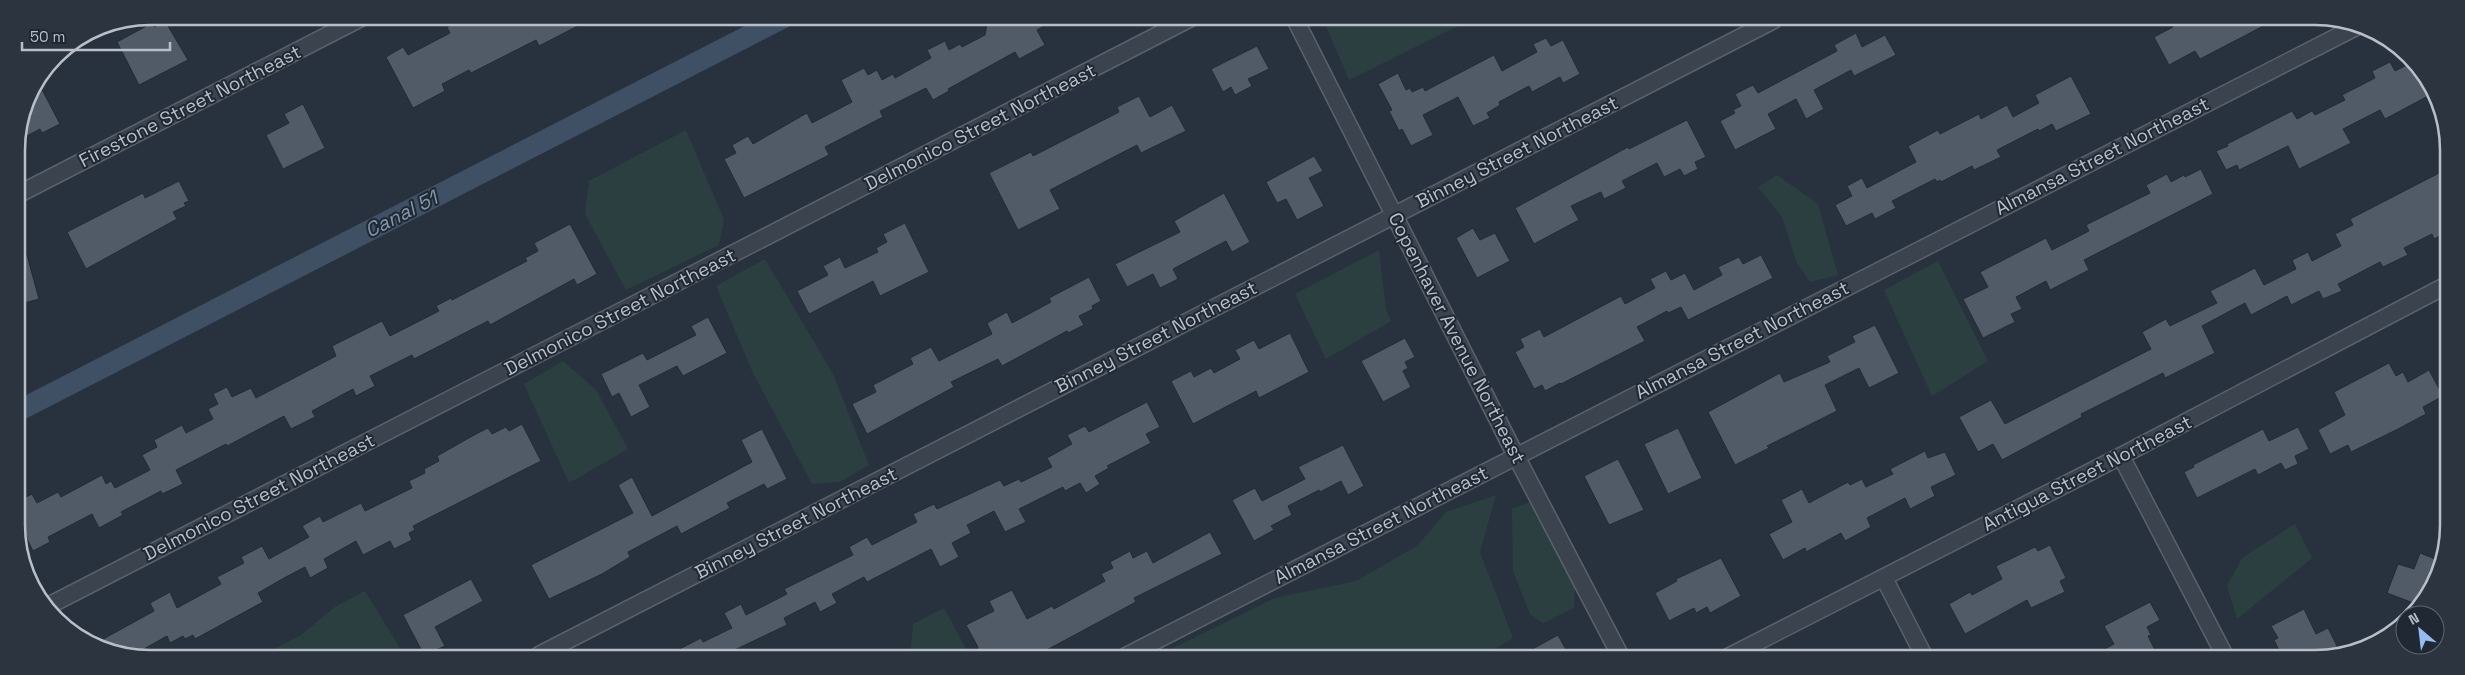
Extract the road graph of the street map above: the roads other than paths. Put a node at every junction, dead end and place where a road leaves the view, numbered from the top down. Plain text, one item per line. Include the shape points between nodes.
1 (347, 25) edge
2 (1177, 25) edge
3 (1298, 25) edge
4 (1764, 25) edge
5 (2350, 30) edge
6 (25, 191) edge
7 (1394, 215) junction
8 (2440, 289) edge
9 (1516, 456) junction
10 (2122, 456) junction
11 (1884, 578) junction
12 (53, 603) edge
13 (549, 650) edge
14 (1138, 650) edge
15 (1617, 650) edge
16 (1742, 650) edge
17 (1921, 650) edge
18 (2222, 650) edge

1 - 6 street, Firestone Street Northeast
2 - 12 street, Delmonico Street Northeast
3 - 7 street, Copenhaver Avenue Northeast
4 - 7 street, Binney Street Northeast
5 - 9 street, Almansa Street Northeast
7 - 9 street, Copenhaver Avenue Northeast
7 - 13 street, Binney Street Northeast
8 - 10 street, Antigua Street Northeast
9 - 14 street, Almansa Street Northeast
9 - 15 street, Copenhaver Avenue Northeast
10 - 11 street, Antigua Street Northeast
10 - 18 street
11 - 16 street, Antigua Street Northeast
11 - 17 street

